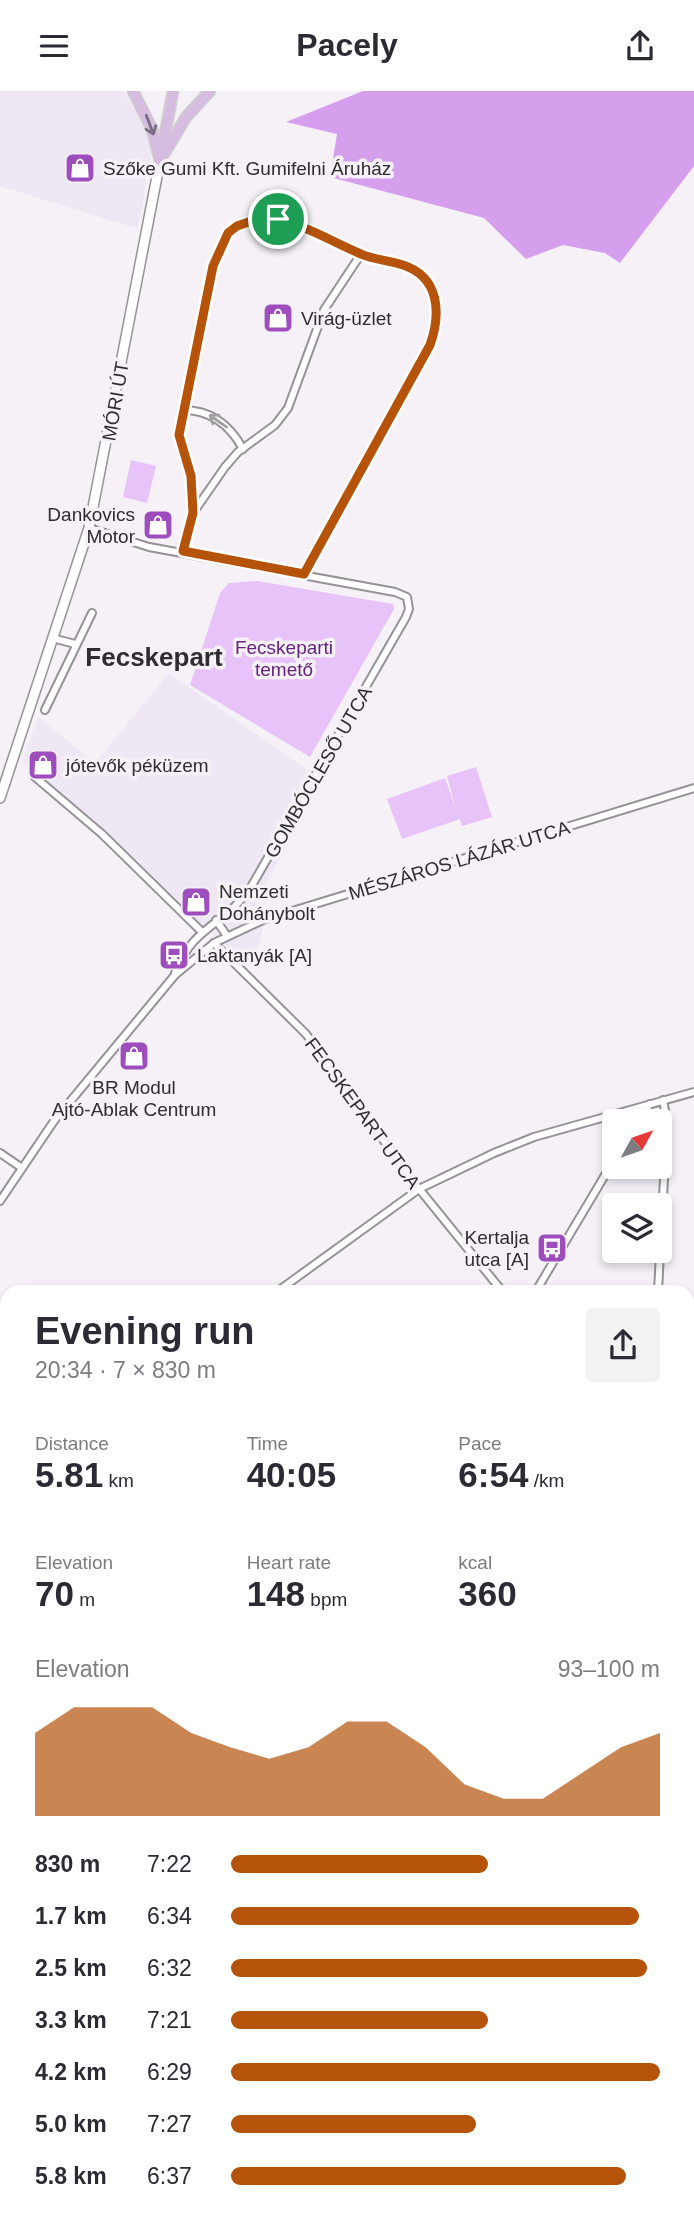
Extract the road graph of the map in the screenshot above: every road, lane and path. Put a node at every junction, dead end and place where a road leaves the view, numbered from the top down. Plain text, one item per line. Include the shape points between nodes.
1 (133, 91) edge
2 (173, 91) edge
3 (210, 91) edge
4 (160, 161) junction
5 (361, 254) junction
6 (183, 410) junction
7 (243, 449) junction
8 (193, 513) junction
9 (89, 528) junction
10 (183, 551) junction
11 (304, 574) junction
12 (92, 614) dead end
13 (52, 638) junction
14 (75, 645) junction
15 (45, 710) dead end
16 (35, 777) dead end
17 (694, 788) edge
18 (0, 798) edge
19 (216, 920) junction
20 (201, 931) junction
21 (227, 936) junction
22 (195, 937) junction
23 (214, 943) junction
24 (205, 949) junction
25 (175, 975) junction
26 (694, 1092) edge
27 (663, 1100) junction
28 (650, 1104) junction
29 (646, 1109) edge
30 (0, 1153) edge
31 (22, 1168) junction
32 (603, 1179) edge
33 (419, 1189) junction
34 (0, 1201) edge
35 (286, 1285) edge
36 (497, 1285) edge
37 (540, 1285) edge
38 (658, 1285) edge

1 -> 4 main road via 152,129
2 - 4 main road
3 - 4 main road via 186,117
4 - 9 main road, MÓRI ÚT
5 - 6 street via 307,227 278,219 250,220 228,233 217,252
5 - 7 street via 324,310 288,408 269,431
5 - 11 street via 420,273 433,290 437,322 422,361
7 -> 6 street via 223,423 203,412
6 - 8 street via 180,442 191,476
7 - 8 street
8 - 10 street
9 - 10 street via 149,547
9 - 13 main road, MÓRI ÚT
10 - 11 street
11 - 19 street, GOMBÓCLESŐ UTCA via 395,592 407,597 410,610 243,900
12 - 14 street
13 - 14 street
13 - 18 main road, MÓRI ÚT
14 - 15 street
16 - 20 street via 102,834
17 - 21 street, MÉSZÁROS LÁZÁR UTCA
19 - 20 street, GOMBÓCLESŐ UTCA
19 - 21 street
20 - 22 street, GOMBÓCLESŐ UTCA
21 - 23 street, MÉSZÁROS LÁZÁR UTCA
22 - 24 street
22 - 25 street, GOMBÓCLESŐ UTCA
23 - 24 street, MÉSZÁROS LÁZÁR UTCA
23 - 33 street, FECSKEPART UTCA via 306,1034
24 - 25 street, MÉSZÁROS LÁZÁR UTCA
25 - 31 street via 54,1121
26 - 27 street
27 - 28 street
27 - 38 street via 667,1122
28 - 29 street
28 - 33 street via 508,1147
30 - 31 street
31 - 34 street
32 - 37 street
33 - 35 street
33 - 36 street, FECSKEPART UTCA

